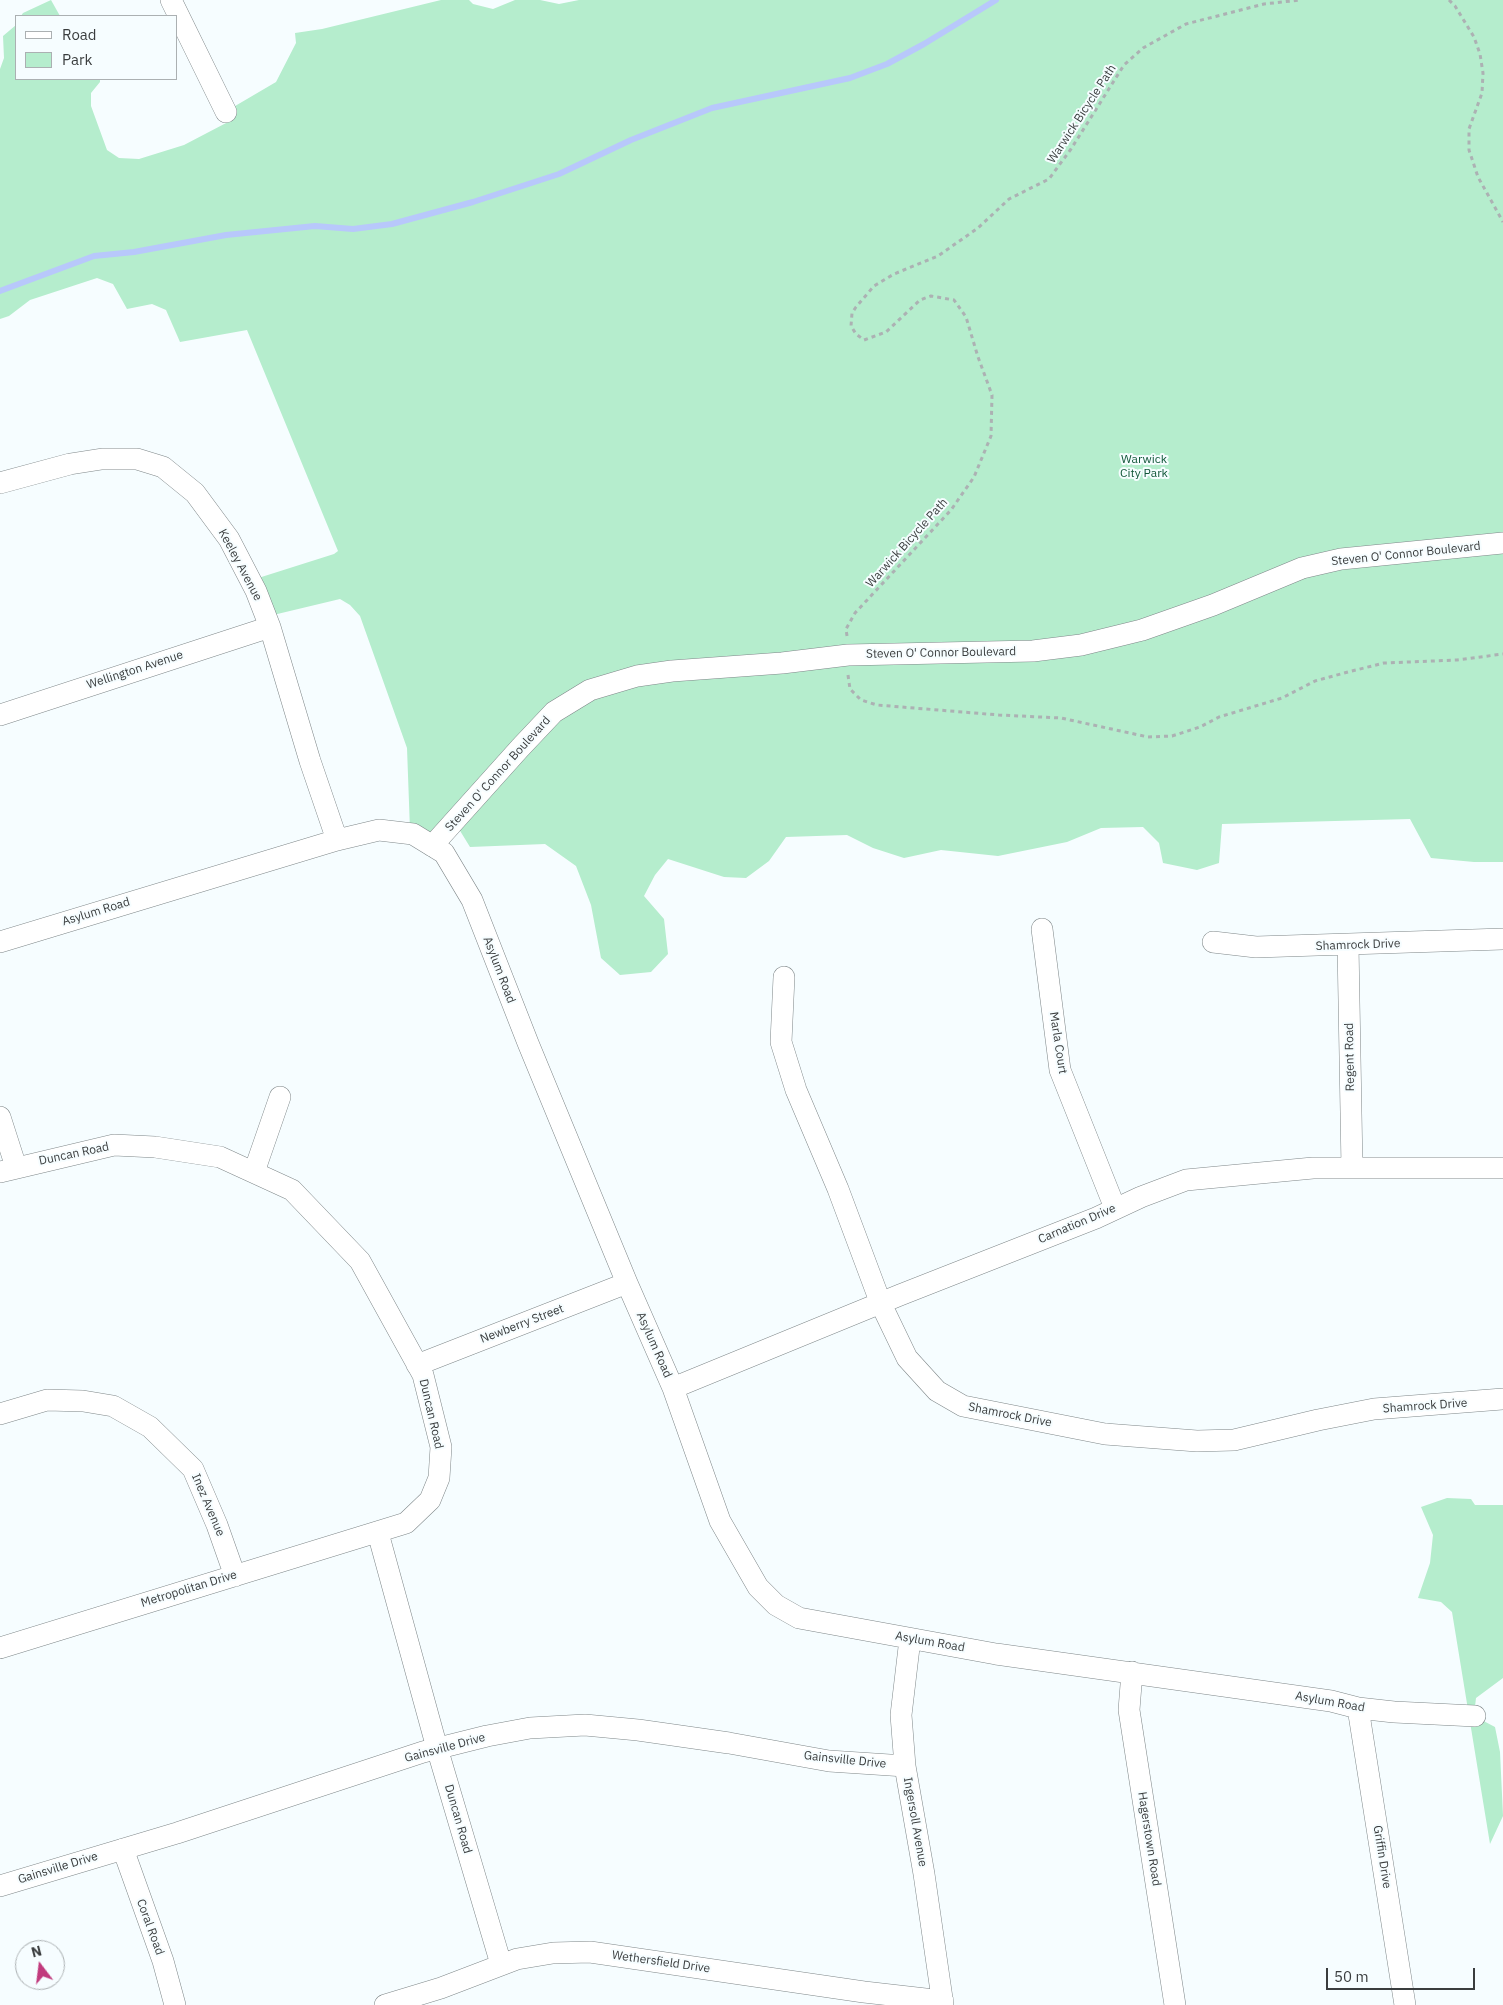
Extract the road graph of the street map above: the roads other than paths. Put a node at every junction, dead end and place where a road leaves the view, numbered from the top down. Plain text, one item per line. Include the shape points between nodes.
1 (171, 0) edge
2 (226, 112) dead end
3 (0, 483) edge
4 (1503, 543) edge
5 (270, 627) junction
6 (0, 714) edge
7 (337, 840) junction
8 (432, 846) junction
9 (1042, 929) dead end
10 (1503, 939) edge
11 (0, 942) edge
12 (1213, 942) dead end
13 (1348, 946) junction
14 (784, 976) dead end
15 (280, 1096) dead end
16 (0, 1117) edge
17 (1352, 1168) junction
18 (1503, 1168) edge
19 (8, 1169) edge
20 (254, 1172) junction
21 (1115, 1208) junction
22 (627, 1283) junction
23 (881, 1304) junction
24 (417, 1365) junction
25 (673, 1388) junction
26 (1503, 1399) edge
27 (0, 1414) edge
28 (378, 1533) junction
29 (235, 1576) junction
30 (910, 1639) junction
31 (0, 1648) edge
32 (1132, 1672) junction
33 (1358, 1708) junction
34 (1475, 1716) dead end
35 (437, 1748) junction
36 (905, 1766) junction
37 (123, 1849) junction
38 (0, 1886) edge
39 (501, 1964) junction
40 (443, 1997) edge
41 (943, 2003) edge
42 (175, 2005) edge
43 (385, 2005) edge
44 (1175, 2005) edge
45 (1405, 2005) edge

1 - 2 street
3 - 5 street, Keeley Avenue via 102,459 137,459 163,467 195,493 229,539 256,591
4 - 8 street, Steven O' Connor Boulevard via 1340,559 1302,568 1213,605 1081,645 1033,651 848,655 638,676 590,690 554,712
5 - 6 street, Wellington Avenue
5 - 7 street, Keeley Avenue
7 - 8 street, Asylum Road via 379,830 413,834
7 - 11 street, Asylum Road
8 - 22 street, Asylum Road via 444,853 472,900
9 - 21 street, Marla Court via 1060,1070
10 - 13 street, Shamrock Drive
12 - 13 street, Shamrock Drive via 1256,947
13 - 17 street, Regent Road
14 - 23 street, Shamrock Drive via 781,1042 796,1090
15 - 20 street
16 - 19 street
17 - 18 street, Carnation Drive
17 - 21 street, Carnation Drive via 1313,1168 1186,1180
19 - 20 street, Duncan Road via 114,1145 155,1147 220,1157
20 - 24 street, Duncan Road via 292,1190 360,1261
21 - 23 street, Carnation Drive
22 - 24 street, Newberry Street
22 - 25 street, Asylum Road
23 - 25 street, Carnation Drive
23 - 26 street, Shamrock Drive via 907,1358 938,1391 963,1406 1105,1434 1234,1440 1374,1410
24 - 28 street, Duncan Road via 423,1375 441,1447 439,1478 430,1500 406,1523
25 - 30 street, Asylum Road via 720,1521 758,1587 776,1605 799,1618
27 - 29 street, Inez Avenue via 47,1400 83,1401 113,1406 150,1427 193,1469
28 - 29 street, Metropolitan Drive
28 - 35 street, Duncan Road
29 - 31 street, Metropolitan Drive
30 - 32 street, Asylum Road
30 - 36 street, Ingersoll Avenue via 901,1714
32 - 33 street, Asylum Road via 1331,1701
32 - 44 street, Hagerstown Road via 1128,1710
33 - 34 street, Asylum Road
33 - 45 street, Griffin Drive
35 - 36 street, Gainsville Drive via 522,1729 586,1725 664,1733 830,1761
35 - 37 street, Gainsville Drive
35 - 39 street, Duncan Road
36 - 41 street, Ingersoll Avenue
37 - 38 street, Gainsville Drive
37 - 42 street, Coral Road
39 - 40 street, Wethersfield Drive
39 - 41 street, Wethersfield Drive via 544,1955 590,1952
40 - 43 street, Wethersfield Drive

